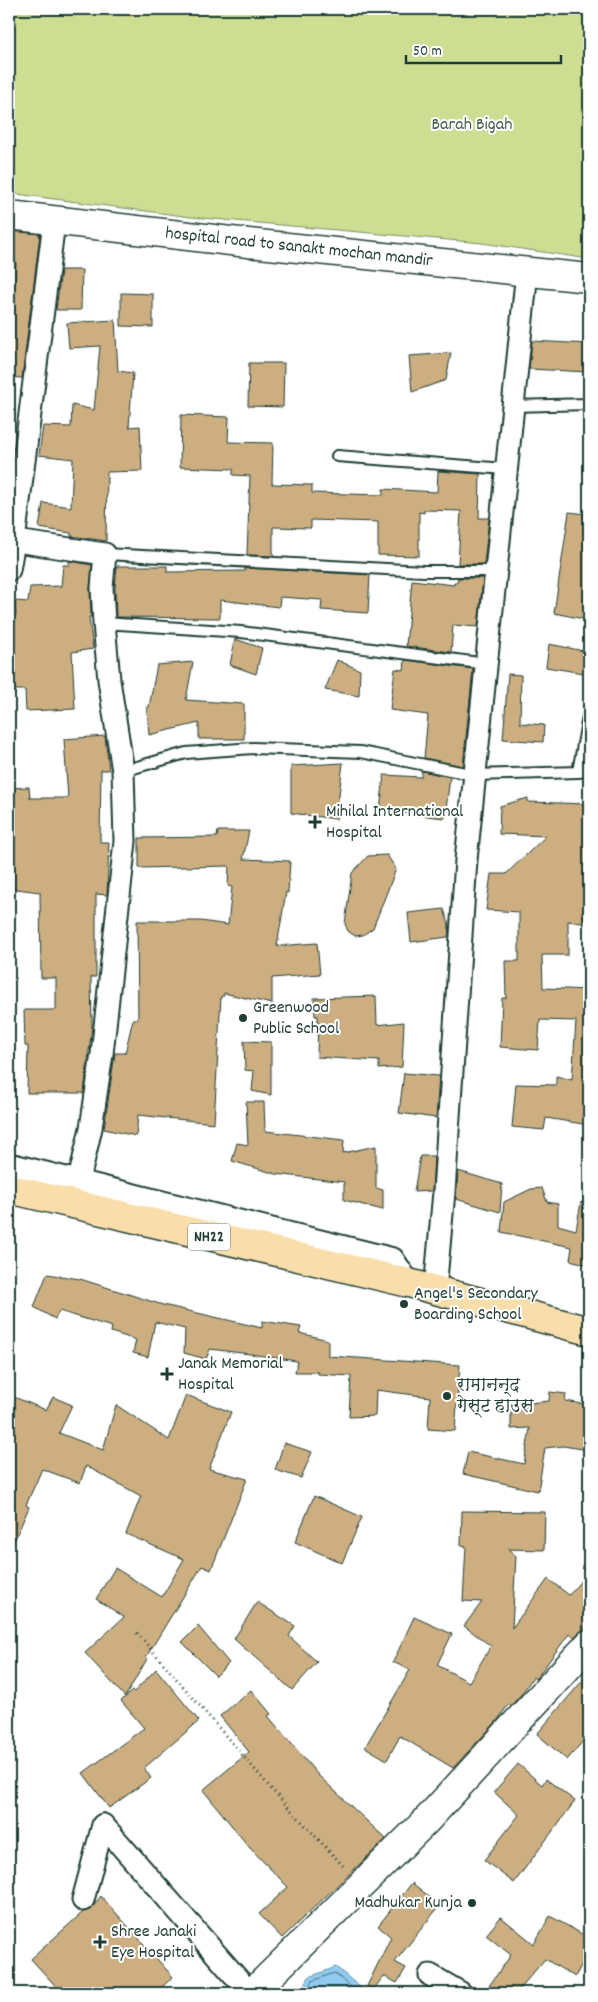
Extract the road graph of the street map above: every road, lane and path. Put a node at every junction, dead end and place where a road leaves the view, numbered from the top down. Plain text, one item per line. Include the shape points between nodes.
1 (9, 215) edge
2 (54, 222) junction
3 (527, 271) junction
4 (589, 278) edge
5 (589, 404) edge
6 (513, 406) junction
7 (337, 456) dead end
8 (506, 469) junction
9 (12, 541) edge
10 (106, 554) junction
11 (9, 570) edge
12 (496, 571) junction
13 (104, 623) junction
14 (487, 664) junction
15 (589, 711) edge
16 (589, 770) edge
17 (123, 771) junction
18 (578, 772) junction
19 (475, 775) junction
20 (9, 1164) edge
21 (9, 1189) edge
22 (75, 1194) junction
23 (422, 1287) junction
24 (589, 1331) edge
25 (137, 1633) dead end
26 (589, 1644) edge
27 (362, 1885) junction
28 (83, 1900) dead end
29 (430, 1975) dead end
30 (251, 1993) edge
31 (461, 1993) edge

1 - 2 street, hospital road to sanakt mochan mandir
2 - 3 street, hospital road to sanakt mochan mandir
2 - 9 street
3 - 4 street, hospital road to sanakt mochan mandir
3 - 6 street
5 - 6 lane
6 - 8 street
7 - 8 lane
8 - 12 street
9 - 10 street
9 - 11 street
10 - 12 lane via 424,571
10 - 13 street via 102,588
12 - 14 street
13 - 14 lane via 241,632
13 - 17 street
14 - 19 street
15 - 18 lane
16 - 18 lane
17 - 19 lane via 186,753 253,748 361,752
17 - 22 street via 125,841 103,1045 91,1128
18 - 19 lane
19 - 23 street via 466,860 444,1192
20 - 22 street, NH22
21 - 22 highway, NH22
22 - 23 highway, NH22
23 - 24 highway, NH22
25 - 27 path via 321,1845
26 - 27 street via 425,1822
27 - 30 street
28 - 30 street via 103,1825
29 - 31 street

